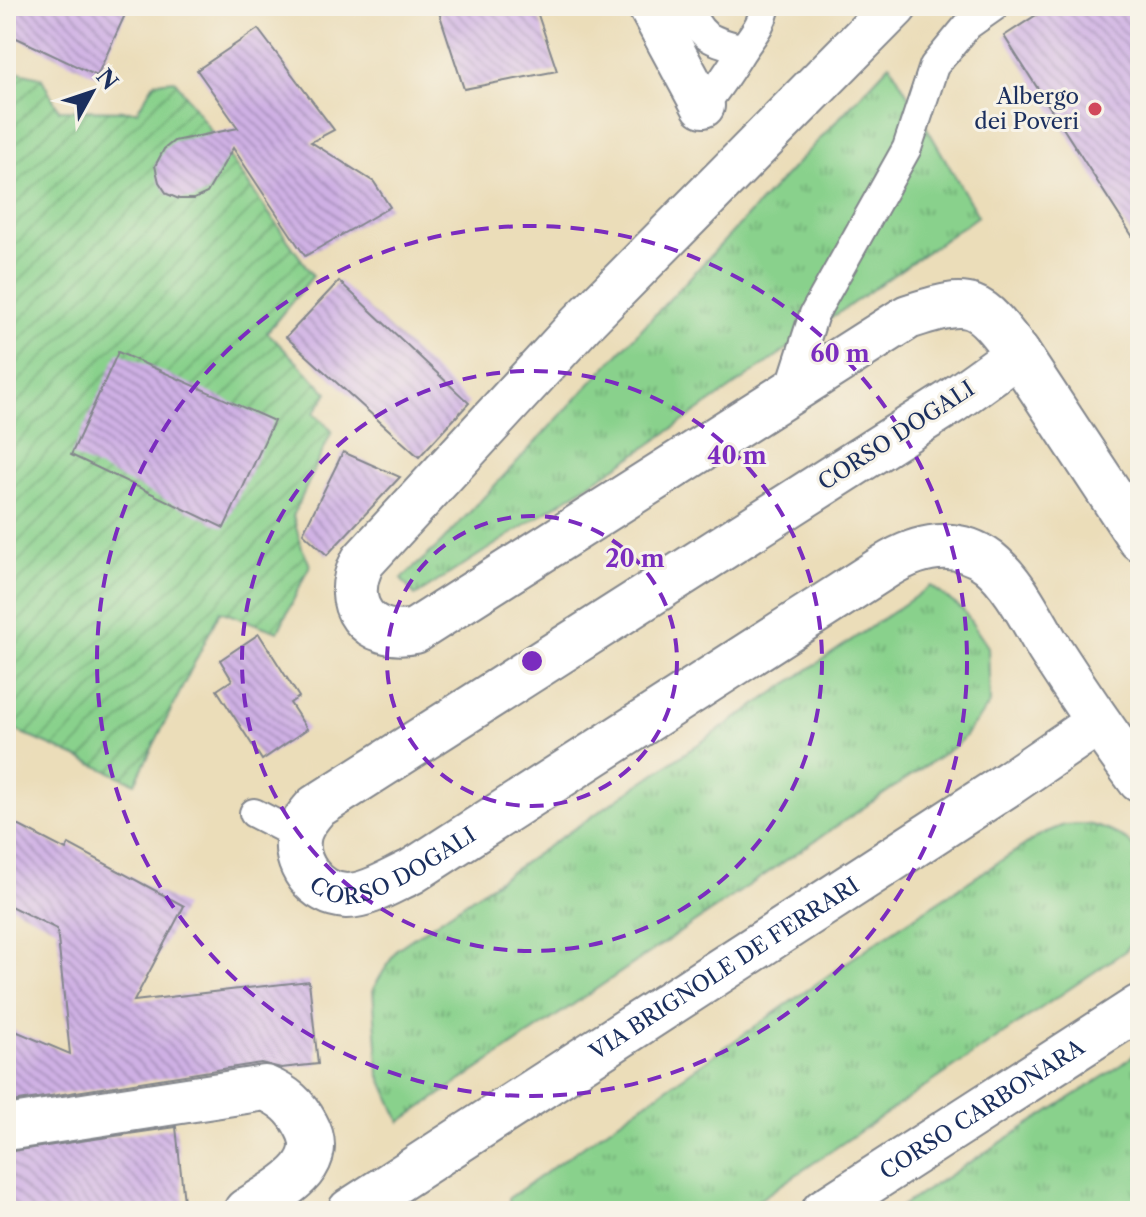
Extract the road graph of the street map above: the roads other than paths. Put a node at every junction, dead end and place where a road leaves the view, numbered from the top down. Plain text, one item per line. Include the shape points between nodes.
1 (649, 6) edge
2 (688, 6) edge
3 (766, 6) edge
4 (895, 6) edge
5 (995, 6) edge
6 (743, 49) junction
7 (703, 106) joint
8 (1018, 354) junction
9 (789, 392) junction
10 (1140, 539) edge
11 (1097, 723) junction
12 (1140, 780) edge
13 (254, 813) dead end
14 (299, 836) junction
15 (1140, 1007) edge
16 (6, 1128) edge
17 (246, 1211) edge
18 (350, 1211) edge
19 (824, 1211) edge

1 - 7 street
2 - 6 lane via 707,39
3 - 6 lane via 757,33
4 - 9 street via 581,324 363,561 354,588 356,603 373,626 401,634 415,631
5 - 9 lane via 968,25 934,66 907,148 814,314
6 - 7 lane
8 - 9 street via 989,315 956,305 908,317
8 - 10 street
8 - 14 street, CORSO DOGALI via 951,402 316,807
11 - 12 street
11 - 14 street, CORSO DOGALI via 1008,582 964,549 936,546 897,559 411,872 362,894 328,892 301,861
11 - 18 street, VIA BRIGNOLE DE FERRARI
13 - 14 lane
15 - 19 street, CORSO CARBONARA
16 - 17 street via 265,1088 295,1107 314,1148 305,1169

